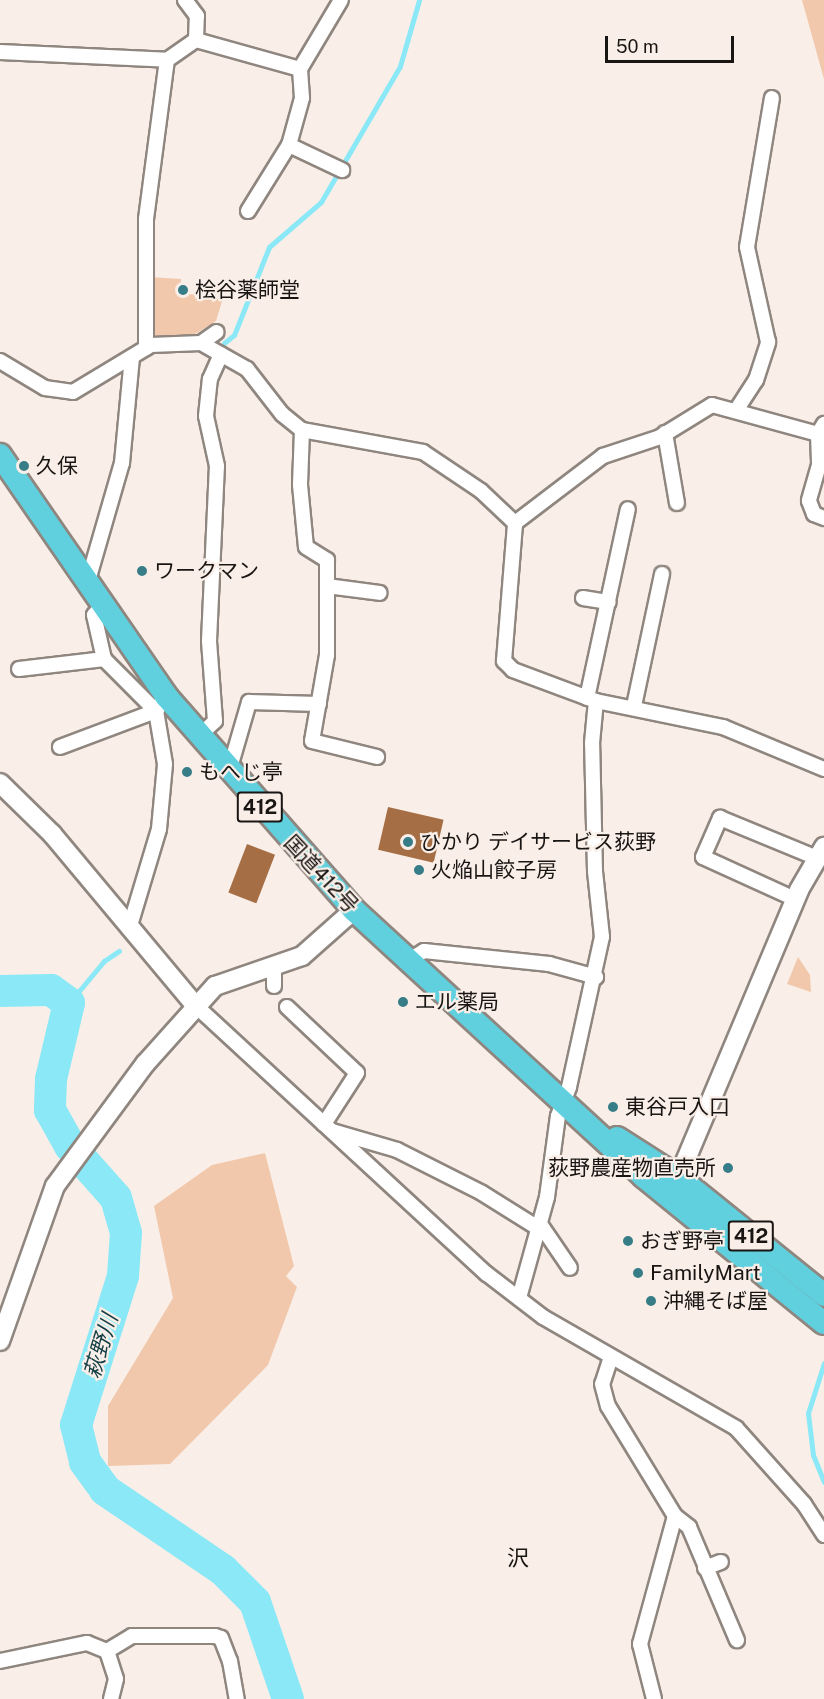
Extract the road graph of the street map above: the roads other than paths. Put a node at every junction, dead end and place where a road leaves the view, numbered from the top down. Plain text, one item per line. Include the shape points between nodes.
1 (185, 0) edge
2 (341, 0) edge
3 (196, 40) junction
4 (0, 52) edge
5 (167, 60) junction
6 (300, 69) junction
7 (772, 98) dead end
8 (289, 145) junction
9 (342, 170) dead end
10 (248, 211) dead end
11 (217, 332) dead end
12 (201, 343) junction
13 (146, 348) junction
14 (221, 354) junction
15 (132, 357) junction
16 (0, 361) edge
17 (737, 409) junction
18 (821, 429) edge
19 (302, 430) junction
20 (666, 433) junction
21 (0, 455) edge
22 (677, 503) dead end
23 (628, 509) dead end
24 (824, 518) edge
25 (515, 523) junction
26 (662, 574) dead end
27 (87, 584) junction
28 (327, 585) junction
29 (380, 593) dead end
30 (583, 597) dead end
31 (609, 602) junction
32 (102, 606) junction
33 (104, 659) junction
34 (19, 669) dead end
35 (591, 699) junction
36 (161, 703) junction
37 (319, 704) junction
38 (634, 706) junction
39 (199, 736) junction
40 (60, 747) dead end
41 (377, 757) dead end
42 (824, 770) edge
43 (229, 771) junction
44 (0, 783) edge
45 (820, 852) edge
46 (795, 899) junction
47 (354, 910) junction
48 (129, 929) junction
49 (408, 962) junction
50 (274, 965) junction
51 (596, 977) junction
52 (274, 986) dead end
53 (195, 1005) junction
54 (287, 1006) dead end
55 (568, 1106) junction
56 (328, 1128) junction
57 (674, 1187) junction
58 (539, 1226) junction
59 (570, 1268) dead end
60 (824, 1295) edge
61 (519, 1298) junction
62 (824, 1323) edge
63 (0, 1341) edge
64 (611, 1356) junction
65 (675, 1516) junction
66 (824, 1535) edge
67 (722, 1562) dead end
68 (705, 1568) junction
69 (737, 1640) dead end
70 (107, 1651) junction
71 (0, 1661) edge
72 (111, 1699) edge
73 (237, 1699) edge
74 (654, 1699) edge

1 - 3 street via 197,16
2 - 6 street
3 - 5 street
3 - 6 street
4 - 5 street
5 - 13 street via 146,219
6 - 8 street via 302,98
7 - 17 street via 747,247 768,342 756,380
8 - 9 street
8 - 10 street
11 - 12 street
12 - 13 street
12 - 14 street
13 - 15 street
14 - 19 street via 253,374 282,414
14 - 39 street via 210,379 206,416 217,466 209,641 215,721
15 - 16 street via 74,392 45,388
15 - 27 street via 122,463
17 - 18 street
17 - 20 street via 712,405
18 - 24 street via 819,465 809,501 814,514
19 - 25 street via 423,452 481,491
19 - 28 street via 300,484 306,547 327,560
20 - 22 street
20 - 25 street via 603,456
21 - 27 highway, 国道412号 / 412
23 - 31 street
25 - 35 street via 504,661 513,670
26 - 38 street
27 - 32 highway, 国道412号 / 412
28 - 29 street
28 - 37 street via 327,655
30 - 31 street
31 - 35 street
32 - 33 street via 94,615
32 - 36 highway, 国道412号 / 412
33 - 34 street
33 - 36 street
35 - 38 street
35 - 51 street via 595,871 602,937
36 - 39 highway, 国道412号 / 412
36 - 40 street
36 - 48 street via 165,764 159,829
37 - 41 street via 310,746
37 - 43 street via 249,702
38 - 42 street via 723,727
39 - 43 highway, 国道412号 / 412
43 - 47 highway, 国道412号 / 412
44 - 48 street via 52,834
45 - 46 street
45 - 46 street via 720,818 703,857
46 - 57 street
47 - 49 highway, 国道412号 / 412
47 - 50 street via 302,956
48 - 53 street
49 - 51 street via 424,951 549,964
49 - 55 highway, 国道412号 / 412
50 - 52 street
50 - 53 street via 231,978
51 - 55 street via 569,1087
53 - 56 street
53 - 63 street via 89,1135 55,1186
54 - 56 street via 357,1073
55 - 57 highway, 国道412号 / 412
55 - 58 street
56 - 58 street via 397,1150 482,1192
56 - 61 street
57 - 60 highway, 国道412号 / 412
57 - 62 highway, 国道412号 / 412
58 - 59 street
58 - 61 street
61 - 64 street
64 - 65 street via 602,1384 619,1435
64 - 66 street via 697,1401 736,1428 804,1504
65 - 68 street via 689,1527
65 - 74 street via 640,1644
67 - 68 street
68 - 69 street
70 - 71 street via 87,1643
70 - 72 street via 116,1678
70 - 73 street via 132,1636 221,1638 236,1679

